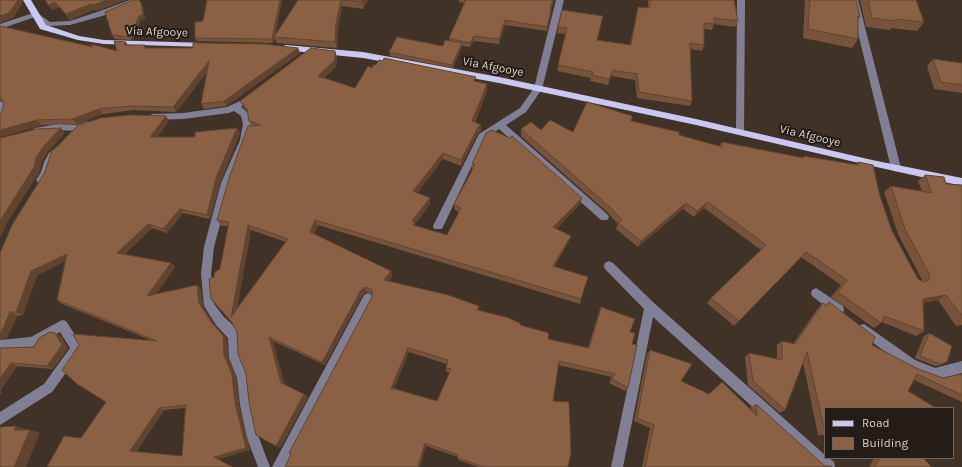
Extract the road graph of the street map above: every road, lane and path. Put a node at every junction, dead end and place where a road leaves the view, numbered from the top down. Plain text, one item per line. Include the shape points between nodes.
1 (27, 0) edge
2 (136, 0) edge
3 (560, 0) edge
4 (741, 0) edge
5 (854, 0) edge
6 (36, 14) junction
7 (0, 27) edge
8 (211, 45) edge
9 (274, 47) edge
10 (312, 50) junction
11 (299, 60) edge
12 (538, 88) junction
13 (248, 98) edge
14 (0, 104) edge
15 (235, 108) junction
16 (141, 116) edge
17 (97, 120) edge
18 (0, 121) edge
19 (500, 125) junction
20 (78, 128) junction
21 (740, 132) junction
22 (29, 133) edge
23 (896, 168) junction
24 (962, 182) edge
25 (35, 191) edge
26 (604, 217) dead end
27 (438, 226) dead end
28 (610, 266) dead end
29 (816, 293) dead end
30 (368, 298) edge
31 (650, 307) junction
32 (0, 345) edge
33 (962, 367) edge
34 (0, 419) edge
35 (264, 467) edge
36 (278, 467) edge
37 (617, 467) edge
38 (829, 467) edge

1 - 6 main road, Via Afgooye
2 - 6 street via 70,23 48,24
3 - 12 street
4 - 21 street
5 - 23 street
6 - 7 street
6 - 8 main road, Via Afgooye via 43,27 78,38 132,44
9 - 10 main road, Via Afgooye
10 - 11 street
10 - 12 main road, Via Afgooye via 378,58
12 - 19 street via 523,110
12 - 21 main road, Via Afgooye
13 - 15 street
14 - 18 street via 4,108
15 - 16 street via 183,116
15 - 35 street via 245,115 247,124 244,140 226,184 209,247 206,259 207,282 209,306 234,338 235,358 243,378 253,438
17 - 20 street
19 - 26 street
19 - 27 street via 482,136
20 - 22 street via 47,128
20 - 25 street via 52,155 46,173
21 - 23 main road, Via Afgooye via 873,167
23 - 24 main road, Via Afgooye
28 - 31 street
29 - 33 street via 911,364 935,374
30 - 36 street
31 - 37 street
31 - 38 street
32 - 34 street via 32,342 62,325 77,348 48,388

